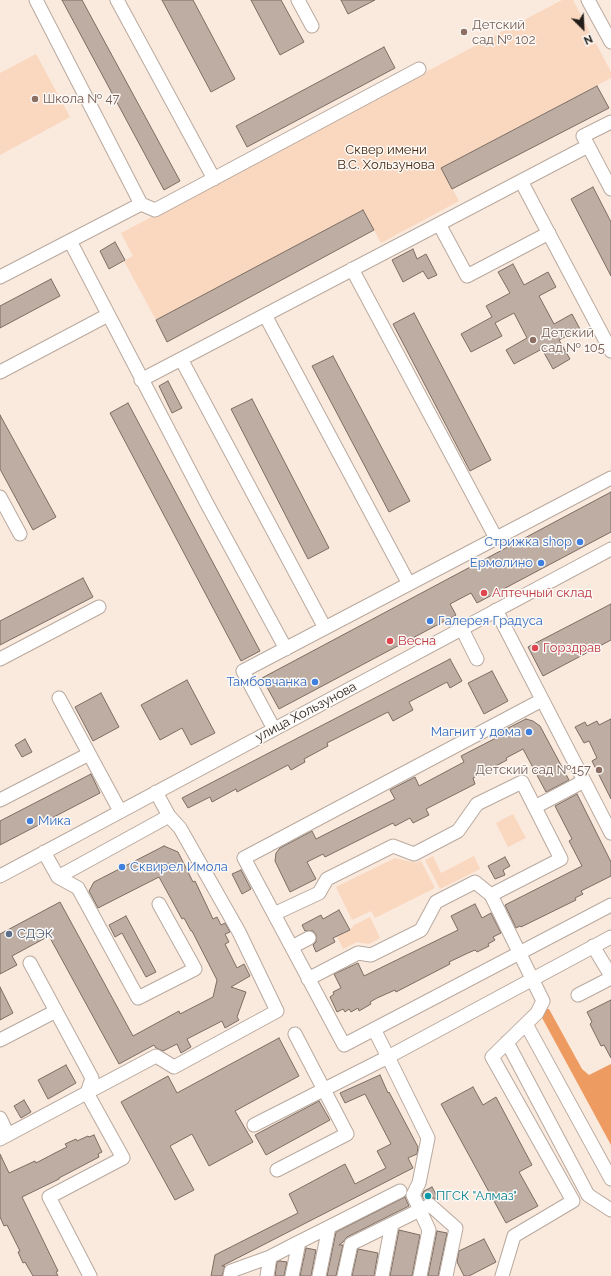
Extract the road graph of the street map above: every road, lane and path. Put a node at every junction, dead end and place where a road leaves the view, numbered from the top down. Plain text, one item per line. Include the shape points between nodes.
1 (36, 0) edge
2 (117, 0) edge
3 (298, 0) edge
4 (588, 0) edge
5 (312, 26) dead end
6 (611, 42) edge
7 (419, 69) dead end
8 (611, 122) edge
9 (588, 146) junction
10 (214, 179) junction
11 (521, 181) junction
12 (611, 189) edge
13 (141, 204) junction
14 (438, 224) junction
15 (549, 233) junction
16 (70, 241) junction
17 (352, 269) junction
18 (0, 277) edge
19 (108, 315) junction
20 (265, 315) junction
21 (611, 351) edge
22 (181, 359) junction
23 (0, 372) edge
24 (141, 380) junction
25 (611, 478) edge
26 (0, 497) edge
27 (20, 534) dead end
28 (496, 538) junction
29 (611, 549) edge
30 (409, 584) junction
31 (99, 607) dead end
32 (496, 610) junction
33 (325, 628) junction
34 (462, 629) junction
35 (286, 649) junction
36 (0, 659) edge
37 (477, 659) dead end
38 (58, 698) dead end
39 (542, 700) junction
40 (274, 729) junction
41 (89, 754) junction
42 (584, 781) junction
43 (156, 792) junction
44 (0, 800) edge
45 (535, 807) junction
46 (120, 811) junction
47 (170, 816) junction
48 (611, 833) edge
49 (44, 852) junction
50 (0, 876) edge
51 (58, 877) junction
52 (491, 895) junction
53 (159, 904) dead end
54 (611, 905) edge
55 (274, 914) junction
56 (611, 937) edge
57 (309, 938) dead end
58 (593, 946) junction
59 (292, 947) junction
60 (520, 953) junction
61 (30, 963) dead end
62 (611, 977) edge
63 (308, 979) junction
64 (532, 979) junction
65 (578, 995) dead end
66 (56, 1011) junction
67 (526, 1024) junction
68 (374, 1029) junction
69 (295, 1034) dead end
70 (0, 1040) edge
71 (507, 1042) junction
72 (388, 1057) junction
73 (324, 1089) junction
74 (87, 1093) junction
75 (0, 1118) edge
76 (254, 1125) dead end
77 (4, 1137) edge
78 (277, 1170) dead end
79 (611, 1179) edge
80 (400, 1191) dead end
81 (425, 1208) junction
82 (611, 1210) edge
83 (392, 1224) junction
84 (329, 1227) junction
85 (299, 1242) junction
86 (270, 1256) junction
87 (90, 1276) edge
88 (230, 1276) edge
89 (267, 1276) edge
90 (292, 1276) edge
91 (319, 1276) edge
92 (344, 1276) edge
93 (382, 1276) edge
94 (420, 1276) edge
95 (446, 1276) edge
96 (502, 1276) edge

1 - 13 street
2 - 10 street
3 - 5 street
4 - 6 street
7 - 10 street
8 - 9 street via 583,136
9 - 11 street
9 - 12 street
10 - 13 street via 155,210
11 - 14 street
11 - 15 street
13 - 16 street
14 - 15 street via 467,276
14 - 17 street
15 - 21 street
16 - 18 street
16 - 19 street
17 - 20 street
17 - 28 street
19 - 23 street
19 - 24 street
20 - 22 street
20 - 30 street
22 - 24 street
22 - 33 street
24 - 35 street
25 - 28 street
26 - 27 street
28 - 30 street
29 - 32 street, улица Хользунова
30 - 33 street
31 - 36 street
32 - 34 street, улица Хользунова
32 - 39 street
33 - 35 street
34 - 37 street
34 - 40 street, улица Хользунова
35 - 40 street via 243,671
38 - 41 street
39 - 42 street
39 - 55 street via 244,858
40 - 43 street, улица Хользунова
41 - 44 street
41 - 46 street
42 - 45 street
42 - 48 street
43 - 46 street, улица Хользунова
43 - 47 street
45 - 52 street via 562,859
45 - 55 street via 522,782 477,804 458,831 414,854 393,846 327,879 319,893
46 - 49 street, улица Хользунова
47 - 51 street
47 - 74 street via 180,828 239,932 277,1011 174,1067 156,1056
49 - 50 street, улица Хользунова
49 - 51 street
51 - 53 street via 78,888 138,998 195,969
52 - 60 street
52 - 63 street via 475,882 436,902 421,930 372,955 358,953
54 - 60 street
55 - 59 street
56 - 58 street
57 - 59 street
58 - 62 street
58 - 64 street
59 - 63 street
60 - 64 street
60 - 68 street
61 - 66 street
62 - 65 street
63 - 68 street via 344,1045
64 - 67 street via 543,1001
64 - 72 street
66 - 70 street
66 - 74 street via 92,1078
67 - 71 street
67 - 79 street
68 - 72 street
69 - 73 street
71 - 82 street via 588,1195
71 - 96 street via 492,1057 574,1201 514,1236
72 - 73 street
72 - 81 street via 428,1138 419,1183
73 - 76 street
73 - 78 street via 347,1134
74 - 77 street
74 - 87 street via 123,1158 49,1197
75 - 77 street
80 - 84 street
81 - 83 street
81 - 94 street via 429,1230
81 - 95 street via 456,1228
83 - 92 street via 351,1244
83 - 93 street
84 - 85 street
84 - 91 street
85 - 86 street
85 - 90 street
86 - 88 street via 231,1271
86 - 89 street

